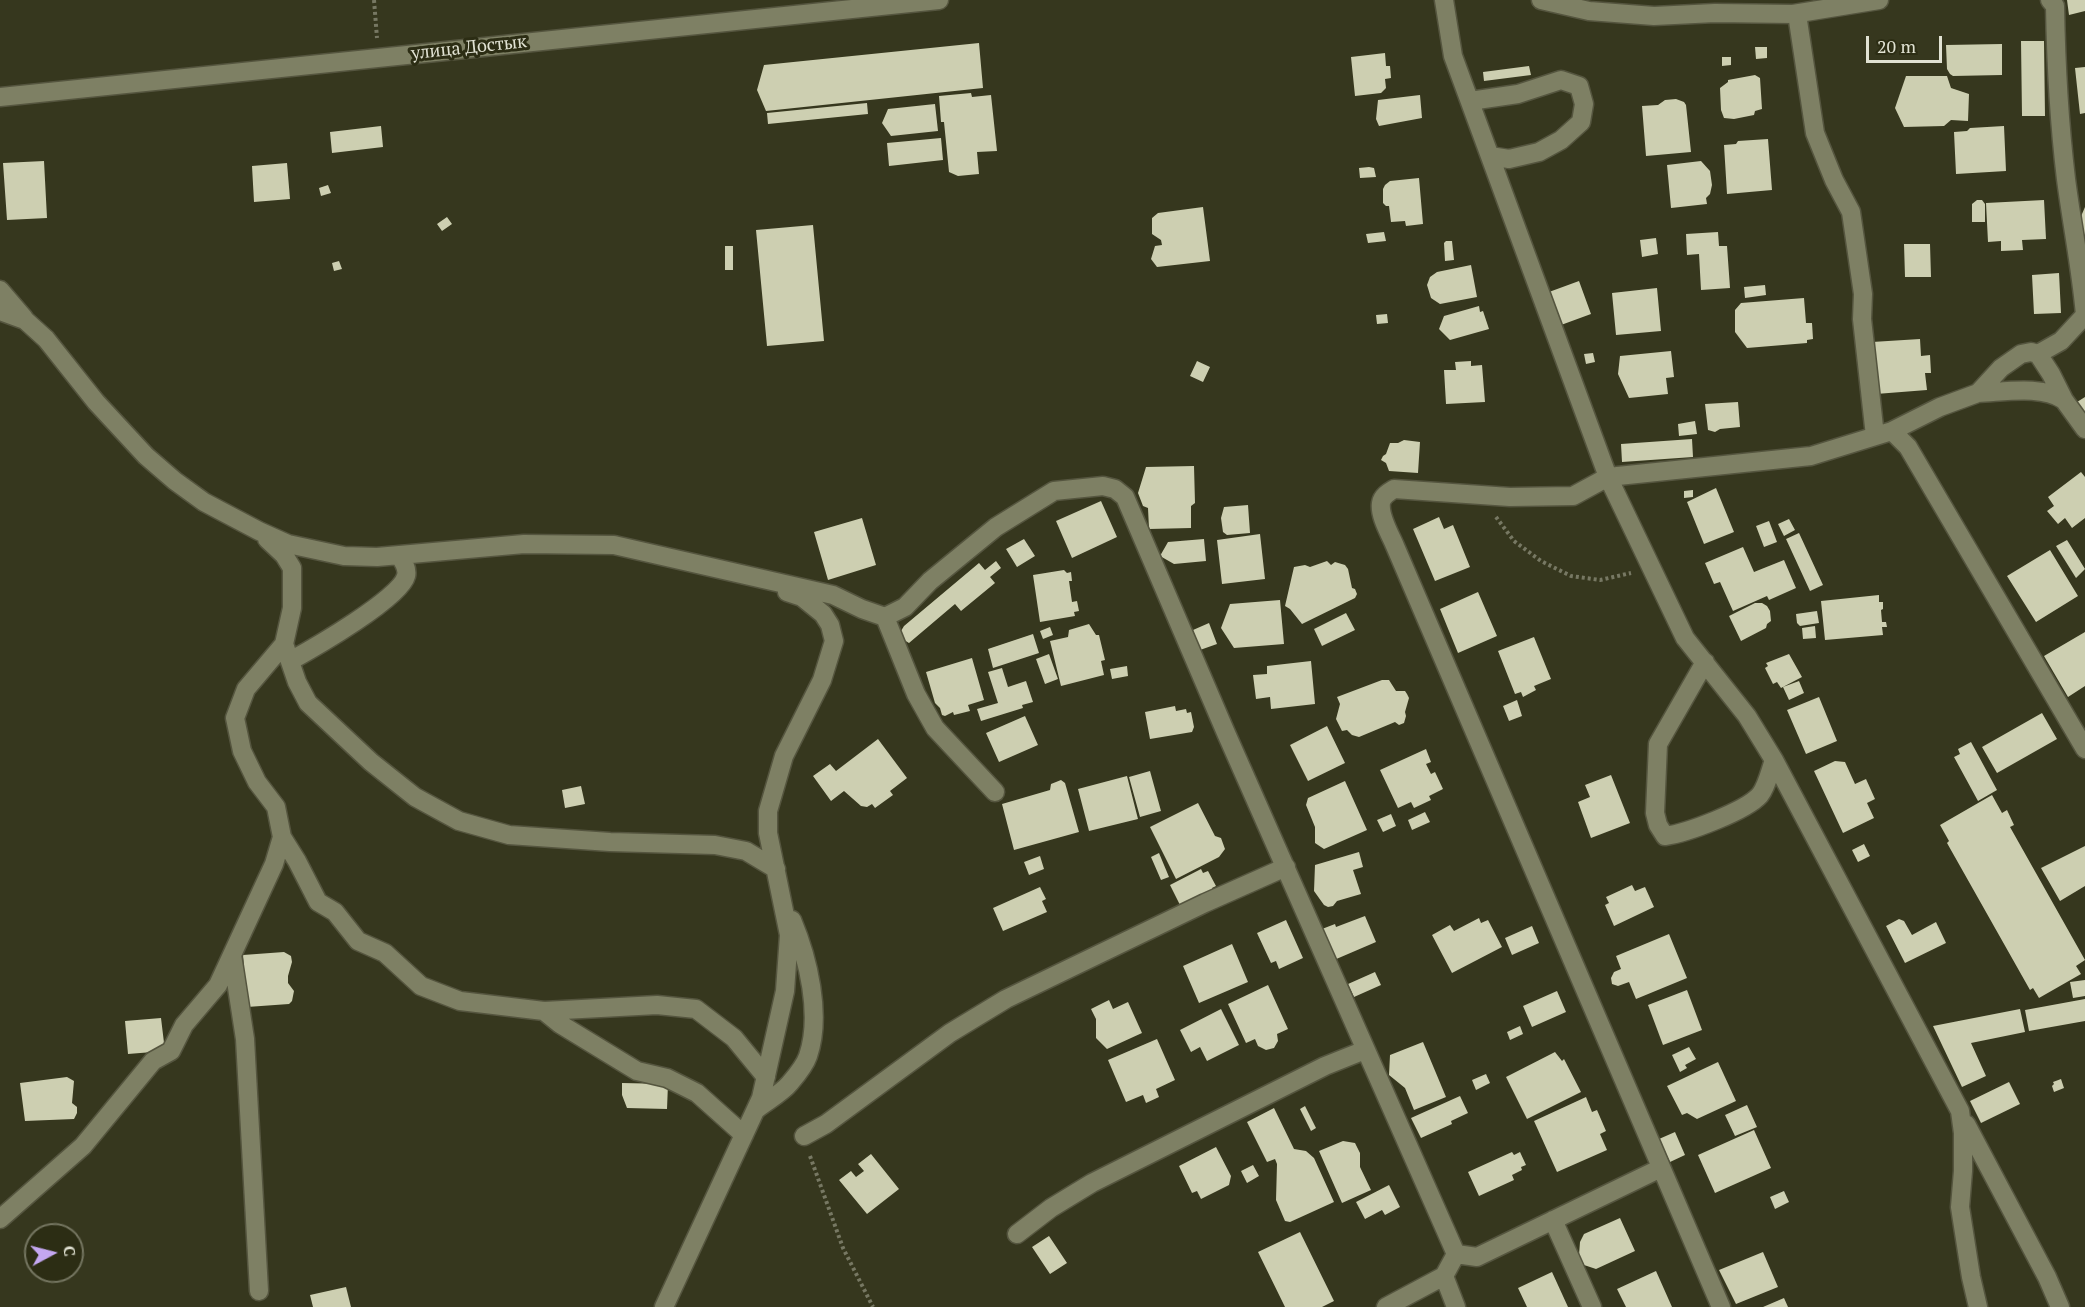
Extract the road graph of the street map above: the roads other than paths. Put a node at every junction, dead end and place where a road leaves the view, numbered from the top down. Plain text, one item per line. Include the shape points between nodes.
1 (939, 0) edge
2 (1444, 0) edge
3 (1540, 0) edge
4 (1879, 0) edge
5 (2050, 0) edge
6 (1797, 14) junction
7 (0, 97) edge
8 (1470, 101) junction
9 (1490, 156) junction
10 (0, 290) edge
11 (0, 311) edge
12 (25, 320) junction
13 (2038, 354) junction
14 (1978, 393) junction
15 (2064, 400) junction
16 (2085, 429) edge
17 (1883, 433) junction
18 (1608, 477) junction
19 (259, 531) junction
20 (399, 555) junction
21 (751, 576) junction
22 (852, 604) junction
23 (823, 614) junction
24 (885, 617) junction
25 (287, 653) junction
26 (1705, 662) junction
27 (2085, 749) edge
28 (1774, 760) junction
29 (995, 792) dead end
30 (282, 837) junction
31 (1286, 867) junction
32 (776, 868) junction
33 (782, 896) junction
34 (232, 955) junction
35 (544, 1011) junction
36 (1365, 1050) junction
37 (766, 1077) junction
38 (756, 1109) junction
39 (1960, 1112) junction
40 (744, 1135) junction
41 (804, 1136) road end
42 (1661, 1168) junction
43 (0, 1220) edge
44 (1552, 1220) junction
45 (1017, 1233) dead end
46 (1455, 1254) junction
47 (1444, 1276) junction
48 (259, 1291) dead end
49 (664, 1307) edge
50 (1386, 1307) edge
51 (1456, 1307) edge
52 (1592, 1307) edge
53 (1721, 1307) edge
54 (1978, 1307) edge
55 (2060, 1307) edge

1 - 7 street, улица Достык
2 - 8 street via 1453,56
3 - 6 street via 1588,11 1654,16
4 - 6 street
5 - 13 street via 2055,6 2058,99 2085,315 2061,341
6 - 17 street via 1815,133 1851,212 1863,294 1862,319
8 - 9 street
8 - 9 street via 1518,94 1561,80 1579,86 1584,104 1581,122 1561,140 1539,152 1509,159
9 - 18 street
10 - 12 street
11 - 12 street
12 - 19 street via 146,456 204,502
13 - 14 street via 2021,354 2001,368
13 - 15 street
14 - 15 street via 2034,392
14 - 17 street
15 - 16 street
17 - 18 street via 1812,456
17 - 27 street via 1908,447
18 - 26 street via 1685,638
18 - 42 street via 1573,496 1484,496 1394,489 1384,495 1381,503 1395,546
19 - 20 street via 288,543 344,556
19 - 25 street via 292,568
20 - 21 street via 524,544 614,545
20 - 25 street via 407,575 403,584 321,645
21 - 22 street via 834,595
21 - 23 street via 802,597
22 - 23 street
22 - 24 street
23 - 32 street via 834,641 831,655 784,756 768,811 768,833
24 - 29 street via 916,694 935,728
24 - 31 street via 905,607 930,581 996,527 1054,491 1103,486 1115,489 1125,497
25 - 30 street via 246,689 235,718 242,751 257,782 276,807
25 - 32 street via 308,703 371,762 415,796 459,821 509,835 715,845 746,851
26 - 28 street via 1747,716
26 - 28 street via 1658,744 1655,813 1665,836 1701,826 1751,802 1761,794
28 - 39 street
30 - 34 street via 274,864
30 - 35 street via 318,902 335,912 358,941 385,953 421,986 460,1001
31 - 36 street
31 - 41 street via 1006,999 950,1033
32 - 33 street
33 - 37 street via 789,935 785,991
33 - 38 street via 803,946 814,1024 808,1058 789,1085
34 - 43 street via 218,985 184,1024 171,1051 153,1061 82,1146
34 - 48 street via 244,1040
35 - 37 street via 657,1005 696,1009 734,1038
35 - 40 street via 637,1071 667,1078 698,1093
36 - 45 street via 1325,1066 1092,1183
36 - 46 street
37 - 38 street
38 - 40 street
39 - 54 street via 1964,1133 1960,1207
39 - 55 street
40 - 49 street
42 - 44 street
42 - 53 street
44 - 46 street via 1477,1257
44 - 52 street
46 - 47 street
47 - 50 street
47 - 51 street

